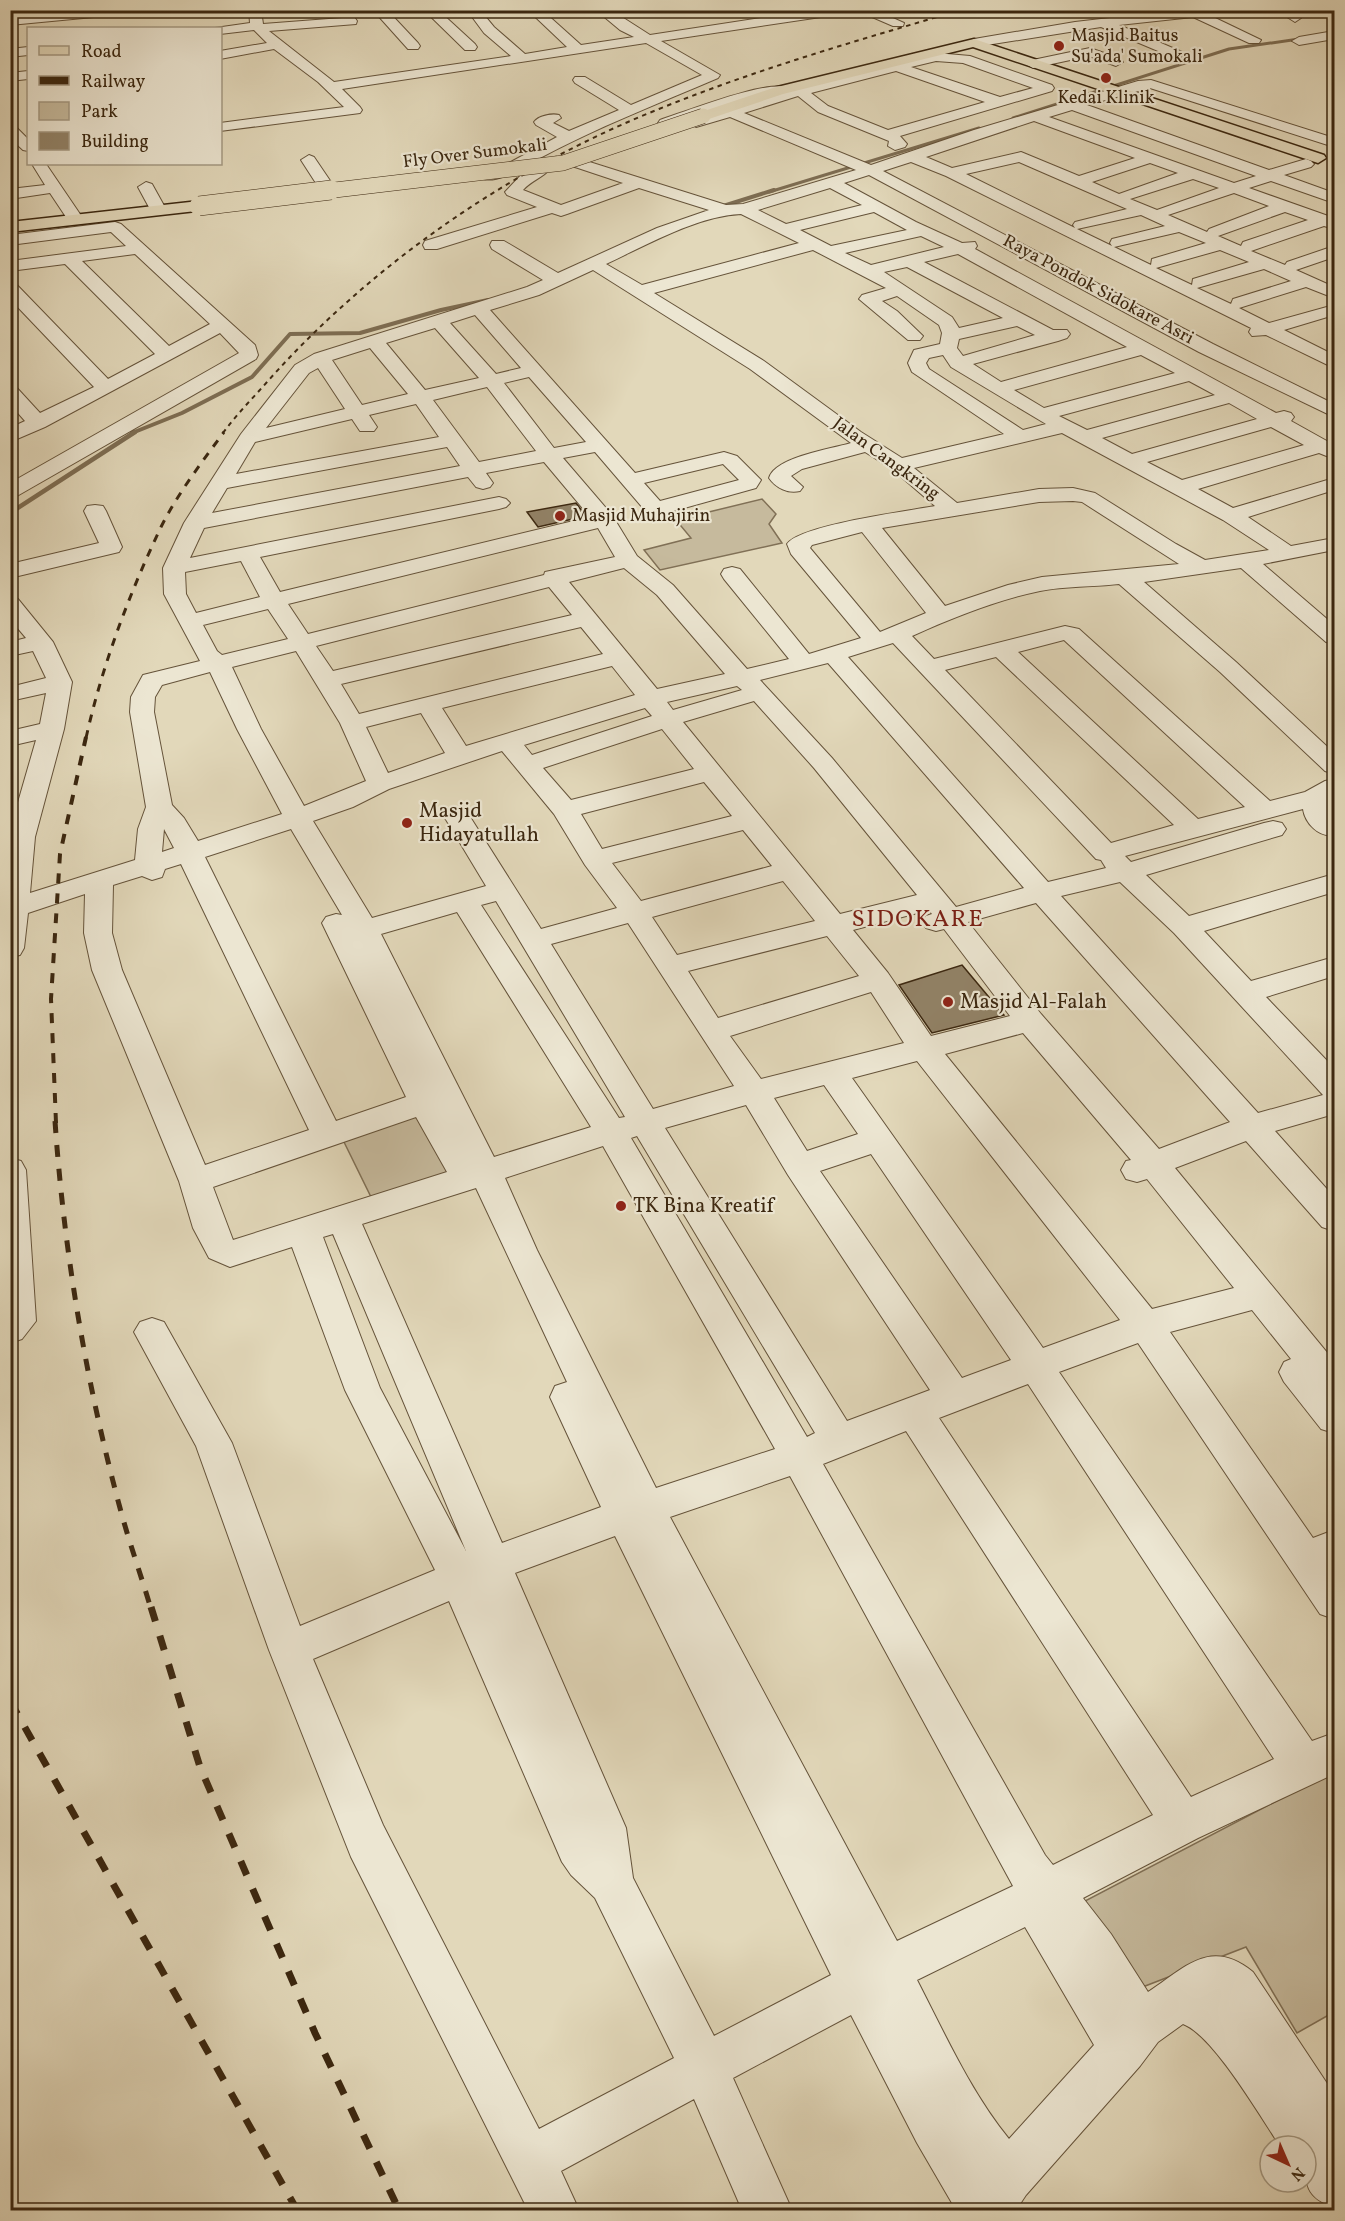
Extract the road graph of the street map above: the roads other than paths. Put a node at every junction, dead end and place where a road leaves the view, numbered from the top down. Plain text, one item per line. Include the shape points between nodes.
1 (125, 10) edge
2 (255, 10) edge
3 (379, 10) edge
4 (430, 10) edge
5 (473, 10) edge
6 (534, 10) edge
7 (602, 10) edge
8 (842, 10) edge
9 (862, 10) edge
10 (1218, 10) edge
11 (1282, 10) edge
12 (1195, 13) junction
13 (346, 14) dead end
14 (1295, 18) dead end
15 (10, 21) edge
16 (1102, 22) junction
17 (898, 23) dead end
18 (258, 27) junction
19 (222, 30) edge
20 (1332, 38) edge
21 (648, 39) junction
22 (1254, 40) dead end
23 (1303, 40) dead end
24 (974, 44) junction
25 (277, 45) junction
26 (413, 46) dead end
27 (470, 47) dead end
28 (951, 48) junction
29 (576, 49) junction
30 (27, 51) edge
31 (10, 53) edge
32 (222, 55) edge
33 (1177, 55) dead end
34 (521, 57) junction
35 (927, 58) junction
36 (1116, 62) dead end
37 (1033, 63) junction
38 (408, 67) dead end
39 (897, 67) junction
40 (27, 75) edge
41 (10, 77) edge
42 (932, 79) junction
43 (580, 80) dead end
44 (327, 83) junction
45 (910, 85) dead end
46 (964, 90) junction
47 (800, 91) junction
48 (780, 93) junction
49 (1095, 93) junction
50 (1222, 93) dead end
51 (942, 96) dead end
52 (1201, 100) junction
53 (1000, 102) junction
54 (844, 103) dead end
55 (588, 108) dead end
56 (629, 110) junction
57 (817, 110) junction
58 (733, 111) junction
59 (327, 114) junction
60 (877, 116) dead end
61 (1034, 116) junction
62 (554, 118) dead end
63 (608, 120) junction
64 (855, 122) junction
65 (222, 127) edge
66 (10, 129) edge
67 (338, 131) dead end
68 (568, 137) junction
69 (891, 140) junction
70 (991, 141) junction
71 (1335, 143) edge
72 (27, 146) edge
73 (920, 154) junction
74 (1021, 157) junction
75 (1150, 158) junction
76 (309, 160) dead end
77 (1321, 162) edge
78 (580, 164) junction
79 (861, 164) junction
80 (40, 165) edge
81 (514, 166) junction
82 (541, 170) junction
83 (959, 171) junction
84 (1056, 172) junction
85 (813, 173) dead end
86 (1195, 173) junction
87 (1270, 177) junction
88 (1034, 178) dead end
89 (640, 182) junction
90 (831, 182) junction
91 (1088, 183) junction
92 (146, 187) dead end
93 (55, 188) junction
94 (327, 188) junction
95 (1242, 188) junction
96 (1067, 193) dead end
97 (10, 195) edge
98 (293, 195) junction
99 (1126, 195) junction
100 (1335, 198) edge
101 (1285, 206) junction
102 (876, 207) junction
103 (726, 208) junction
104 (163, 210) junction
105 (1142, 210) junction
106 (563, 212) junction
107 (1173, 217) junction
108 (76, 220) junction
109 (1330, 222) edge
110 (110, 223) junction
111 (1069, 223) junction
112 (10, 227) edge
113 (916, 228) junction
114 (784, 229) junction
115 (1016, 234) junction
116 (1218, 238) junction
117 (10, 240) edge
118 (1118, 243) junction
119 (431, 245) dead end
120 (498, 245) dead end
121 (1249, 246) junction
122 (821, 247) junction
123 (960, 248) junction
124 (138, 249) junction
125 (1335, 251) edge
126 (69, 258) junction
127 (909, 261) junction
128 (592, 262) junction
129 (1158, 263) junction
130 (1265, 263) junction
131 (1136, 264) junction
132 (10, 266) edge
133 (1293, 266) junction
134 (868, 271) junction
135 (1093, 275) junction
136 (553, 278) junction
137 (1308, 281) junction
138 (1199, 283) junction
139 (1335, 284) edge
140 (10, 288) edge
141 (899, 290) junction
142 (1035, 290) junction
143 (642, 291) junction
144 (1335, 293) edge
145 (986, 303) junction
146 (1239, 303) junction
147 (479, 308) junction
148 (1335, 310) edge
149 (1018, 320) junction
150 (439, 321) junction
151 (1099, 324) junction
152 (222, 325) junction
153 (1275, 326) junction
154 (914, 336) dead end
155 (1052, 337) junction
156 (374, 341) junction
157 (1223, 343) junction
158 (953, 349) junction
159 (1142, 349) junction
160 (1334, 350) edge
161 (166, 354) junction
162 (321, 358) junction
163 (1166, 361) junction
164 (535, 370) junction
165 (1191, 375) junction
166 (492, 381) junction
167 (106, 388) junction
168 (1000, 388) junction
169 (12, 397) edge
170 (421, 397) junction
171 (1230, 397) junction
172 (277, 402) junction
173 (205, 403) dead end
174 (1331, 404) edge
175 (355, 412) junction
176 (1043, 414) junction
177 (1272, 420) junction
178 (40, 422) junction
179 (295, 426) junction
180 (1065, 426) junction
181 (10, 436) edge
182 (1021, 437) junction
183 (1085, 437) junction
184 (248, 438) junction
185 (453, 440) junction
186 (96, 441) junction
187 (601, 445) junction
188 (867, 445) junction
189 (1328, 449) edge
190 (386, 452) junction
191 (549, 454) junction
192 (1129, 461) junction
193 (322, 464) junction
194 (898, 465) junction
195 (472, 469) junction
196 (631, 480) junction
197 (222, 483) junction
198 (1335, 484) edge
199 (793, 487) dead end
200 (1182, 487) junction
201 (10, 492) edge
202 (499, 503) junction
203 (29, 504) dead end
204 (952, 510) junction
205 (95, 511) dead end
206 (1231, 515) junction
207 (604, 520) junction
208 (195, 523) junction
209 (867, 524) junction
210 (528, 537) junction
211 (1333, 542) edge
212 (1282, 553) junction
213 (248, 555) junction
214 (628, 560) junction
215 (1246, 561) junction
216 (428, 563) junction
217 (1201, 567) junction
218 (174, 568) junction
219 (10, 571) edge
220 (732, 574) dead end
221 (553, 577) junction
222 (1132, 577) junction
223 (274, 601) junction
224 (11, 605) edge
225 (940, 615) junction
226 (586, 619) junction
227 (192, 621) junction
228 (886, 637) junction
229 (1335, 637) edge
230 (41, 642) junction
231 (302, 642) junction
232 (10, 649) edge
233 (1001, 649) junction
234 (832, 654) junction
235 (619, 657) junction
236 (211, 661) junction
237 (804, 663) junction
238 (1233, 666) junction
239 (930, 667) junction
240 (327, 680) junction
241 (60, 682) junction
242 (745, 686) junction
243 (10, 694) edge
244 (427, 704) junction
245 (660, 708) junction
246 (352, 723) junction
247 (52, 729) junction
248 (10, 739) edge
249 (508, 742) junction
250 (1335, 755) edge
251 (460, 756) junction
252 (527, 765) junction
253 (1335, 766) edge
254 (711, 772) junction
255 (37, 782) junction
256 (380, 784) junction
257 (10, 788) edge
258 (159, 807) junction
259 (565, 810) junction
260 (1265, 811) junction
261 (1327, 815) edge
262 (458, 818) dead end
263 (750, 820) junction
264 (291, 827) junction
265 (1193, 828) junction
266 (16, 838) edge
267 (190, 857) junction
268 (595, 859) junction
269 (1116, 863) junction
270 (143, 869) junction
271 (790, 870) junction
272 (99, 882) junction
273 (1335, 883) edge
274 (503, 890) junction
275 (1042, 892) junction
276 (464, 902) junction
277 (17, 905) edge
278 (634, 911) junction
279 (936, 911) junction
280 (833, 924) junction
281 (1184, 927) junction
282 (354, 932) junction
283 (533, 940) junction
284 (10, 948) edge
285 (671, 966) junction
286 (1335, 966) edge
287 (878, 980) junction
288 (1245, 993) junction
289 (581, 1017) junction
290 (1023, 1023) junction
291 (543, 1026) junction
292 (711, 1031) junction
293 (924, 1049) junction
294 (832, 1073) junction
295 (1335, 1087) edge
296 (754, 1092) junction
297 (436, 1099) junction
298 (1335, 1103) edge
299 (647, 1123) junction
300 (1253, 1126) junction
301 (611, 1132) junction
302 (328, 1136) junction
303 (880, 1139) junction
304 (799, 1166) junction
305 (1145, 1167) junction
306 (476, 1174) junction
307 (11, 1177) edge
308 (195, 1181) junction
309 (343, 1218) junction
310 (1335, 1218) edge
311 (303, 1230) junction
312 (13, 1253) edge
313 (727, 1256) junction
314 (690, 1270) junction
315 (1249, 1298) junction
316 (1145, 1325) junction
317 (10, 1329) edge
318 (152, 1332) dead end
319 (1036, 1367) junction
320 (406, 1371) junction
321 (1335, 1386) edge
322 (363, 1390) junction
323 (955, 1398) junction
324 (915, 1413) junction
325 (1335, 1418) edge
326 (839, 1440) junction
327 (799, 1457) junction
328 (635, 1513) junction
329 (1320, 1552) edge
330 (476, 1571) junction
331 (1335, 1601) edge
332 (289, 1650) junction
333 (1319, 1760) edge
334 (1183, 1823) junction
335 (1039, 1889) junction
336 (874, 1977) junction
337 (1147, 2024) junction
338 (704, 2067) junction
339 (1335, 2137) edge
340 (529, 2161) junction
341 (1335, 2182) edge
342 (993, 2199) edge
343 (554, 2211) edge
344 (767, 2211) edge

1 - 15 street
2 - 18 street
3 - 26 street
4 - 27 street
5 - 34 street via 489,30
6 - 29 street
7 - 21 street
8 - 21 street
9 - 17 street
10 - 12 street
11 - 14 street
12 - 16 street
12 - 22 street
13 - 18 street via 351,21
16 - 24 street
16 - 33 street
18 - 19 street
18 - 25 street
20 - 23 street
21 - 29 street
21 - 56 street via 712,76
24 - 28 main road, Fly Over Sumokali
24 - 37 main road
25 - 32 street
25 - 44 street
28 - 35 main road, Fly Over Sumokali
28 - 49 main road
29 - 34 street
30 - 31 street
34 - 44 street
35 - 39 street
35 - 48 main road, Fly Over Sumokali
35 - 53 street via 965,59 1047,88
36 - 37 street via 1090,52
37 - 49 main road
38 - 44 street
39 - 42 street
39 - 47 street
40 - 41 street
42 - 45 street
42 - 46 street
43 - 56 street
44 - 59 street via 355,110
46 - 51 street
46 - 53 street
47 - 48 street
47 - 57 street
48 - 57 street
48 - 58 street
48 - 82 street via 767,90 713,107 562,159
48 - 104 main road, Fly Over Sumokali, bridge via 563,163
49 - 52 street via 1149,84
49 - 61 street
49 - 77 main road
49 - 87 street
50 - 52 street
52 - 71 street
53 - 69 street
54 - 57 street
55 - 63 street
56 - 63 street
57 - 64 street
57 - 69 street
58 - 78 street
58 - 79 street, Raya Pondok Sidokare Asri
59 - 65 street
59 - 67 street
60 - 64 street
61 - 70 street
61 - 75 street
62 - 68 street via 541,122
63 - 68 street
64 - 69 street
66 - 72 street
68 - 81 street
69 - 79 street
70 - 73 street
70 - 74 street
70 - 91 street
73 - 79 street
73 - 83 street
74 - 83 street
74 - 84 street
75 - 86 street
75 - 91 street
76 - 94 street
77 - 87 street
78 - 82 street
78 - 89 street
79 - 85 street
79 - 90 street
79 - 115 street, Raya Pondok Sidokare Asri
80 - 93 street
81 - 94 street
81 - 98 street via 483,177
82 - 106 street via 527,177 513,192
83 - 111 street
83 - 111 street via 1007,185 1038,200
84 - 88 street
84 - 91 street
86 - 95 street
86 - 99 street
87 - 95 street
87 - 100 street
89 - 103 street
89 - 106 street
90 - 102 street
90 - 103 street
91 - 96 street
91 - 99 street
91 - 105 street
92 - 104 street
93 - 97 street
93 - 108 street
94 - 98 street
95 - 101 street
95 - 107 street
98 - 104 street via 202,209
99 - 107 street
101 - 109 street
101 - 116 street
102 - 113 street
102 - 114 street
103 - 114 street
103 - 128 street
104 - 110 main road, Fly Over Sumokali
105 - 107 street
105 - 111 street
106 - 119 street
107 - 116 street
107 - 118 street
108 - 110 main road, Fly Over Sumokali
108 - 112 main road, Fly Over Sumokali
109 - 121 street
110 - 117 street
110 - 124 street
111 - 115 street
111 - 118 street
111 - 131 street
113 - 122 street
113 - 123 street
114 - 122 street
115 - 123 street
115 - 135 street, Raya Pondok Sidokare Asri
116 - 121 street
116 - 129 street
116 - 130 street
118 - 129 street
120 - 136 street
121 - 133 street
122 - 134 street
122 - 143 street
123 - 127 street
123 - 142 street
124 - 126 street
124 - 152 street
125 - 133 street
126 - 132 street
126 - 161 street
127 - 134 street
127 - 145 street
128 - 136 street
128 - 143 street, Jalan Cangkring
129 - 138 street
130 - 137 street
130 - 138 street
131 - 135 street
131 - 153 street
133 - 139 street
134 - 141 street
135 - 142 street
135 - 157 street, Raya Pondok Sidokare Asri
136 - 147 street via 533,291
137 - 144 street
137 - 146 street
138 - 146 street
140 - 167 street
141 - 154 street via 868,299
141 - 158 street via 946,321 951,327
142 - 145 street
142 - 151 street
143 - 188 street, Jalan Cangkring via 757,365
145 - 149 street
146 - 153 street
147 - 150 street
147 - 164 street
148 - 153 street
149 - 155 street
149 - 158 street
150 - 156 street
150 - 166 street
151 - 155 street
151 - 159 street
152 - 161 street
152 - 186 street via 248,349 244,360
153 - 157 street
153 - 160 street
155 - 158 street
156 - 162 street
156 - 170 street
157 - 163 street
157 - 174 street, Raya Pondok Sidokare Asri
158 - 168 street
158 - 182 street via 921,354 917,363 921,372
159 - 163 street
159 - 168 street
161 - 167 street
162 - 172 street via 302,369
162 - 175 street
163 - 165 street
164 - 166 street
164 - 187 street
165 - 171 street
165 - 176 street
166 - 170 street
166 - 191 street
167 - 178 street
168 - 176 street
169 - 178 street
170 - 175 street
170 - 185 street
171 - 177 street
171 - 183 street
172 - 179 street
172 - 184 street
173 - 203 street via 131,438
174 - 177 street
175 - 179 street
175 - 190 street
176 - 180 street
177 - 189 street
177 - 192 street
178 - 181 street
178 - 186 street
179 - 184 street
179 - 193 street
180 - 182 street
180 - 183 street
182 - 194 street
183 - 192 street
184 - 197 street
185 - 190 street
185 - 195 street
186 - 201 street
187 - 191 street
187 - 196 street
188 - 194 street, Jalan Cangkring
188 - 199 street via 795,465 780,474 779,478
189 - 200 street
190 - 193 street
191 - 195 street
191 - 207 street
192 - 200 street
193 - 197 street
194 - 204 street, Jalan Cangkring
195 - 202 street
195 - 208 street
196 - 196 street via 723,458 751,480 749,484 659,512
197 - 208 street
198 - 206 street
200 - 206 street
202 - 210 street
202 - 216 street
204 - 209 street
204 - 217 street, Jalan Cangkring via 1040,496 1081,495
205 - 219 street via 111,547
206 - 212 street
207 - 210 street
207 - 214 street
208 - 218 street
209 - 225 street
209 - 228 street via 804,540 798,546
210 - 216 street
211 - 212 street
212 - 215 street
213 - 216 street
213 - 218 street
213 - 223 street
214 - 221 street
214 - 242 street via 652,580 655,594
215 - 217 street
215 - 229 street
216 - 221 street
216 - 223 street
216 - 231 street
217 - 222 street
218 - 227 street via 175,594
220 - 237 street
221 - 226 street
222 - 225 street via 1042,584
222 - 238 street
223 - 227 street
223 - 231 street
224 - 230 street
225 - 228 street
226 - 235 street
226 - 240 street
227 - 236 street
228 - 234 street
228 - 239 street
230 - 232 street
230 - 241 street
231 - 236 street
231 - 240 street
233 - 239 street
233 - 260 street via 1071,634
233 - 265 street
234 - 237 street
234 - 275 street
235 - 244 street
235 - 245 street
236 - 258 street via 152,680 143,697 142,712
236 - 264 street
237 - 242 street
238 - 250 street
238 - 253 street
239 - 269 street
240 - 246 street
241 - 243 street
241 - 247 street
242 - 245 street
242 - 279 street via 839,792
244 - 246 street
244 - 251 street
245 - 249 street
245 - 252 street
245 - 254 street
246 - 256 street
247 - 248 street
247 - 255 street
249 - 251 street
249 - 252 street
251 - 256 street
252 - 259 street
254 - 259 street
254 - 263 street
255 - 257 street
255 - 266 street
256 - 264 street
258 - 267 street via 175,823
258 - 270 street
259 - 268 street
260 - 261 street
260 - 265 street
261 - 269 street
262 - 274 street
263 - 268 street
263 - 271 street
264 - 267 street
264 - 282 street
265 - 269 street
266 - 277 street
267 - 270 street
267 - 302 street
268 - 278 street
269 - 275 street
269 - 281 street
270 - 272 street
271 - 278 street
271 - 280 street
272 - 277 street
272 - 308 street via 98,933 107,970
273 - 281 street
274 - 276 street
274 - 283 street
275 - 279 street
275 - 300 street
276 - 282 street
276 - 291 street
277 - 284 street
278 - 283 street
278 - 285 street
279 - 280 street
279 - 290 street
280 - 285 street
280 - 287 street
281 - 288 street
282 - 297 street
283 - 289 street
285 - 292 street
286 - 288 street
287 - 292 street
287 - 293 street
288 - 295 street
289 - 291 street
289 - 299 street
290 - 293 street
290 - 305 street
291 - 301 street
292 - 296 street
293 - 294 street
293 - 316 street
294 - 296 street
294 - 303 street
296 - 299 street
296 - 304 street
297 - 302 street
297 - 306 street
298 - 300 street
299 - 301 street
299 - 313 street
300 - 305 street
300 - 310 street
301 - 306 street
301 - 314 street
302 - 308 street
303 - 304 street
303 - 319 street
304 - 323 street
305 - 315 street
306 - 309 street
306 - 328 street
307 - 312 street
308 - 311 street via 210,1228 221,1249 230,1254
309 - 311 street
309 - 320 street
311 - 322 street
312 - 317 street via 18,1321
313 - 314 street
313 - 326 street
314 - 327 street
315 - 316 street
315 - 321 street
315 - 325 street
316 - 319 street
316 - 329 street
318 - 332 street via 213,1443
319 - 323 street
319 - 333 street
320 - 322 street
320 - 330 street
322 - 330 street
323 - 324 street
324 - 326 street
324 - 334 street
326 - 327 street
327 - 328 street
327 - 335 street
328 - 330 street
328 - 336 street
329 - 331 street
330 - 332 street
330 - 338 street via 604,1828 611,1882
332 - 340 street via 367,1841
333 - 334 street
334 - 335 street
335 - 336 street
335 - 337 street
336 - 338 street
336 - 342 street via 972,2132
337 - 339 street via 1210,1978 1226,1979 1237,1988
337 - 341 street via 1208,2010 1226,2026
337 - 342 street
338 - 340 street
338 - 344 street
340 - 343 street

